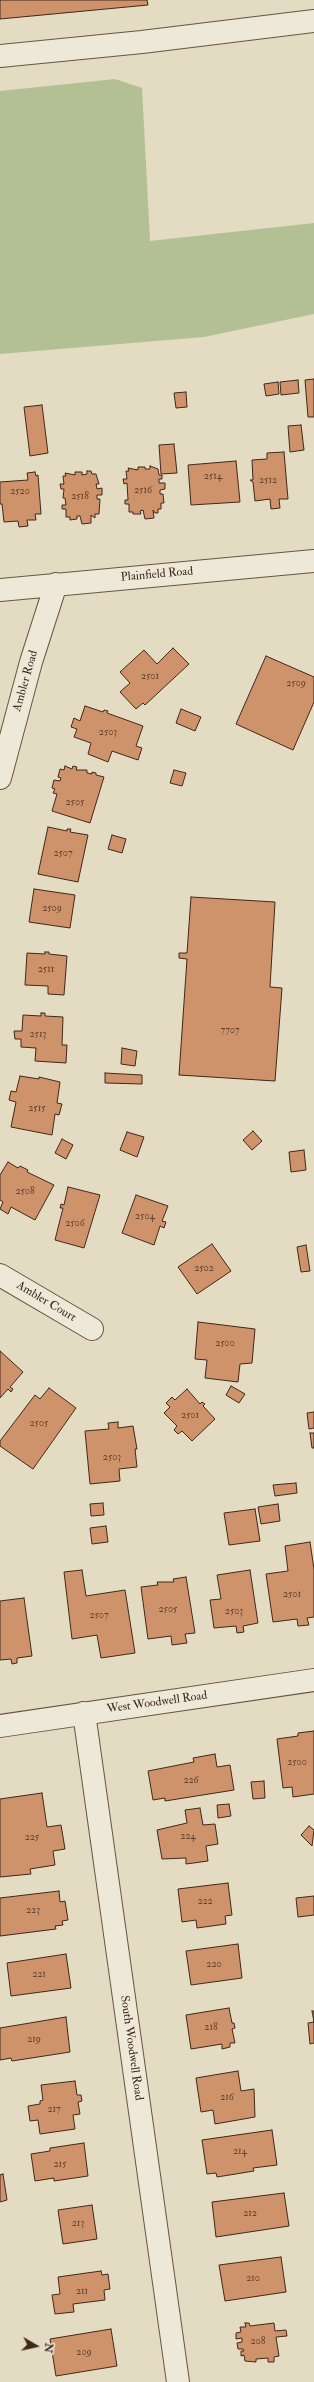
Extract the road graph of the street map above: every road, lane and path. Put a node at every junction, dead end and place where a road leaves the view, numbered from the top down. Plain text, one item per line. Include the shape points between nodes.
1 (314, 21) edge
2 (0, 56) edge
3 (314, 561) edge
4 (56, 584) junction
5 (0, 590) edge
6 (0, 778) edge
7 (0, 1275) edge
8 (92, 1329) dead end
9 (314, 1680) edge
10 (84, 1713) junction
11 (0, 1726) edge
12 (178, 2382) edge

1 - 2 street
3 - 4 street, Plainfield Road
4 - 5 street, Plainfield Road
4 - 6 street, Ambler Road via 31,662
7 - 8 street, Ambler Court
9 - 10 street, West Woodwell Road
10 - 11 street, West Woodwell Road
10 - 12 street, South Woodwell Road

